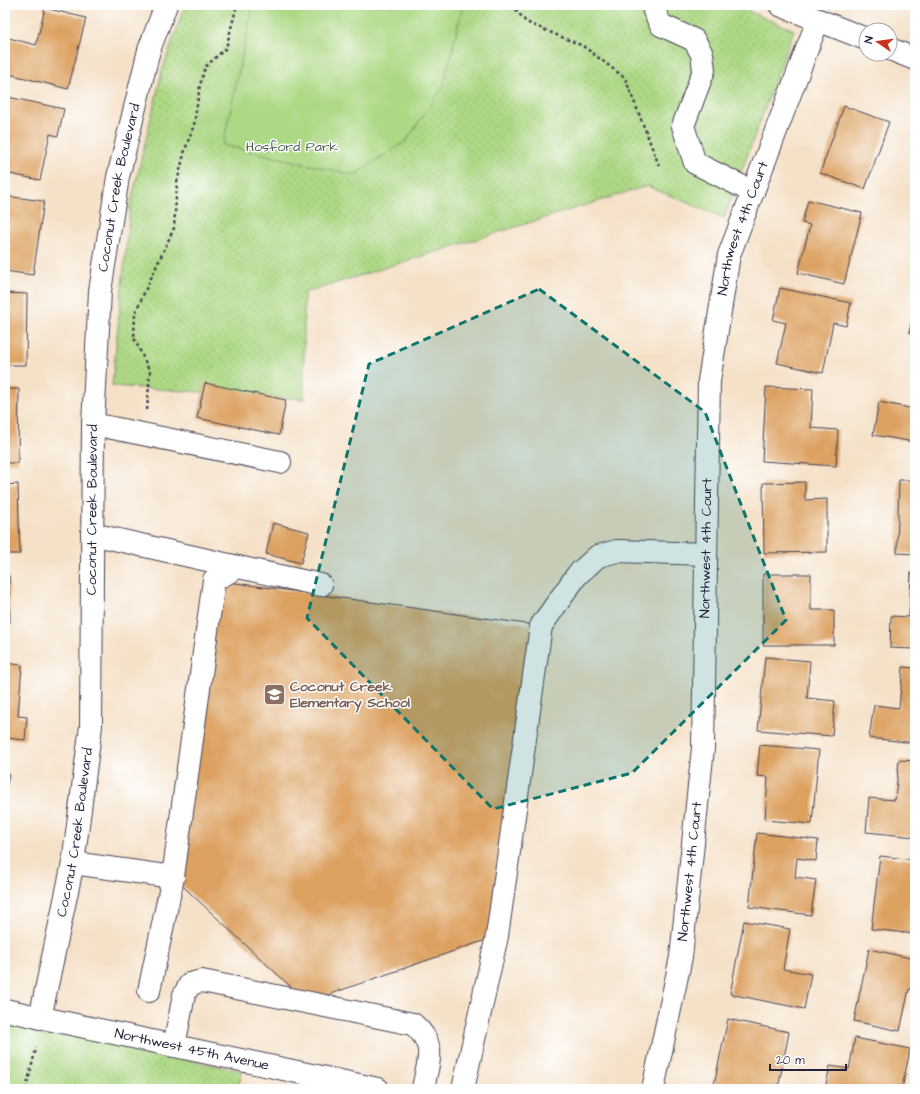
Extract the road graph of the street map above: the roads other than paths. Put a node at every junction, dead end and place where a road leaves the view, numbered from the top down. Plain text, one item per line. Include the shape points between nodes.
1 (166, 5) edge
2 (656, 5) edge
3 (780, 5) edge
4 (818, 20) junction
5 (858, 36) edge
6 (898, 52) edge
7 (915, 58) edge
8 (753, 192) junction
9 (93, 424) junction
10 (280, 462) dead end
11 (92, 534) junction
12 (706, 554) junction
13 (238, 567) junction
14 (321, 585) dead end
15 (73, 863) junction
16 (173, 877) junction
17 (149, 991) dead end
18 (5, 1010) edge
19 (40, 1018) junction
20 (174, 1046) junction
21 (378, 1089) edge
22 (423, 1089) edge
23 (463, 1089) edge
24 (653, 1089) edge

1 - 9 street, Coconut Creek Boulevard via 149,50 118,177 100,290
2 - 8 street via 654,11 661,25 694,40 702,54 704,70 684,126 696,163
3 - 4 street
4 - 5 street
4 - 8 street, Northwest 4th Court
6 - 7 street
8 - 12 street, Northwest 4th Court via 729,255 709,381
9 - 10 street
9 - 11 street, Coconut Creek Boulevard
11 - 13 street
11 - 15 street, Coconut Creek Boulevard via 90,726
12 - 23 street via 617,551 598,556 577,575 541,626 497,936
12 - 24 street, Northwest 4th Court via 703,748 681,957
13 - 14 street
13 - 16 street via 214,580
15 - 16 street
15 - 19 street, Coconut Creek Boulevard
16 - 17 street
18 - 19 street, Northwest 45th Avenue
19 - 20 street, Northwest 45th Avenue
20 - 21 street, Northwest 45th Avenue
20 - 22 street via 184,995 190,984 202,981 413,1024 424,1034 430,1048

